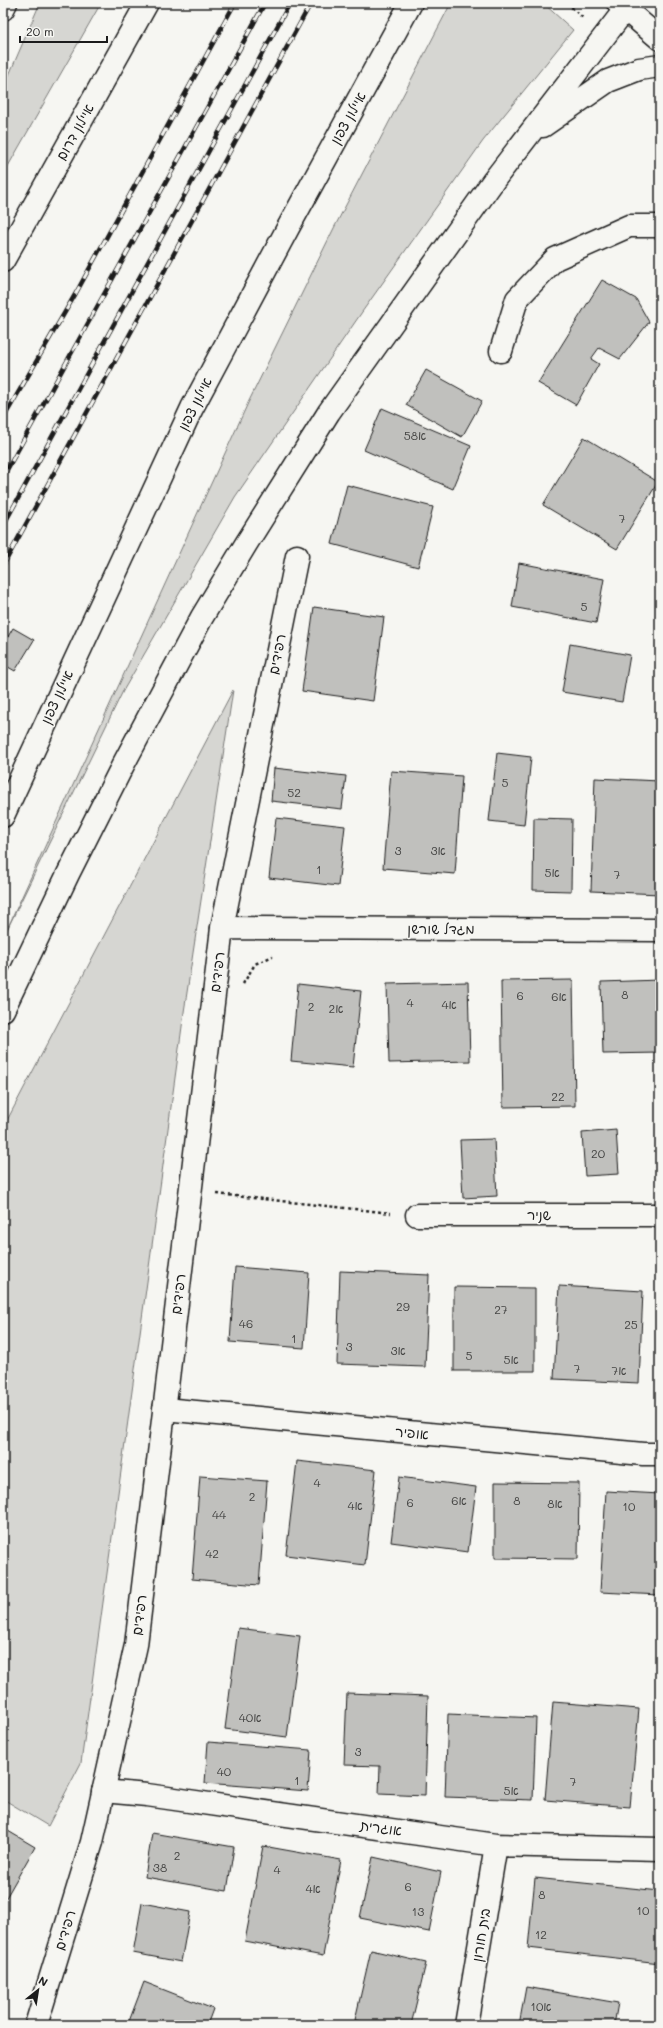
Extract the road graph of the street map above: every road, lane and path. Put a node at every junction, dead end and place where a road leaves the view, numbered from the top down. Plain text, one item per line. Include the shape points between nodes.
1 (5, 3) edge
2 (147, 3) edge
3 (411, 3) edge
4 (625, 5) edge
5 (3, 9) edge
6 (660, 39) edge
7 (660, 66) edge
8 (526, 138) junction
9 (660, 226) edge
10 (3, 260) edge
11 (501, 351) dead end
12 (297, 556) dead end
13 (3, 816) edge
14 (222, 928) junction
15 (660, 930) edge
16 (276, 955) dead end
17 (240, 988) dead end
18 (3, 1010) edge
19 (190, 1191) junction
20 (417, 1215) joint
21 (660, 1215) edge
22 (164, 1409) junction
23 (660, 1454) edge
24 (103, 1791) junction
25 (496, 1845) junction
26 (660, 1849) edge
27 (36, 2025) edge
28 (466, 2025) edge

1 - 5 main road
2 - 10 main road, איילון דרום
3 - 13 main road, איילון צפון via 192,408
4 - 6 main road
4 - 8 main road
7 - 8 main road via 626,73 608,81
8 - 18 main road via 329,412 202,617 64,881
9 - 11 main road via 629,226 555,259 517,299
12 - 14 main road, רפידים
14 - 15 main road, מגדל שורשן
14 - 19 main road, רפידים
16 - 17 path via 255,964
19 - 20 path
19 - 22 main road, רפידים
20 - 21 main road, שניר
22 - 23 main road, אופיר
22 - 24 main road, רפידים via 136,1645
24 - 25 main road, אוגרית via 147,1795
24 - 27 main road, רפידים via 92,1842
25 - 26 main road, אוגרית
25 - 28 main road, בית חורון

